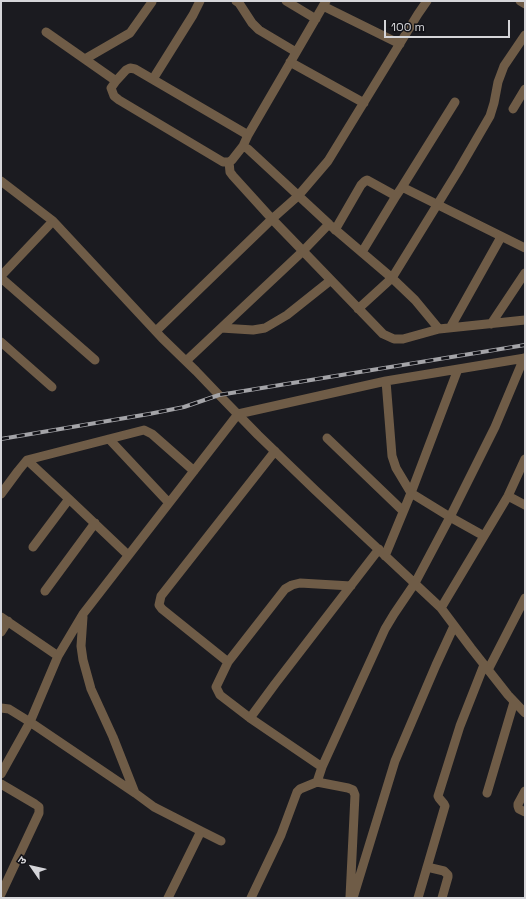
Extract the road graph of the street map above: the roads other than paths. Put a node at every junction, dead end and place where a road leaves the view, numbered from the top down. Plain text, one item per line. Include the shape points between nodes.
1 (151, 1) edge
2 (200, 1) edge
3 (236, 1) edge
4 (286, 1) edge
5 (427, 1) edge
6 (520, 1) edge
7 (325, 4) edge
8 (525, 4) edge
9 (316, 19) junction
10 (46, 32) dead end
11 (525, 35) edge
12 (400, 44) junction
13 (296, 52) junction
14 (85, 59) junction
15 (290, 62) junction
16 (154, 80) junction
17 (116, 81) junction
18 (525, 89) edge
19 (455, 102) dead end
20 (364, 103) junction
21 (513, 109) dead end
22 (248, 135) junction
23 (243, 146) junction
24 (229, 162) junction
25 (1, 181) edge
26 (402, 187) junction
27 (298, 196) junction
28 (396, 196) junction
29 (437, 205) junction
30 (272, 219) junction
31 (53, 221) junction
32 (332, 227) junction
33 (501, 237) junction
34 (525, 248) edge
35 (303, 251) junction
36 (362, 252) junction
37 (525, 273) edge
38 (1, 277) edge
39 (392, 278) junction
40 (331, 280) junction
41 (358, 309) junction
42 (525, 320) edge
43 (491, 324) junction
44 (221, 328) junction
45 (450, 328) junction
46 (440, 330) junction
47 (156, 331) junction
48 (1, 342) edge
49 (525, 358) edge
50 (95, 360) dead end
51 (186, 361) junction
52 (458, 368) junction
53 (386, 381) junction
54 (52, 387) dead end
55 (238, 414) junction
56 (327, 438) dead end
57 (109, 439) junction
58 (275, 451) junction
59 (525, 459) edge
60 (27, 460) junction
61 (194, 470) junction
62 (411, 493) junction
63 (1, 494) edge
64 (508, 496) junction
65 (69, 499) junction
66 (169, 503) junction
67 (525, 505) edge
68 (403, 512) junction
69 (450, 517) junction
70 (95, 524) junction
71 (484, 536) junction
72 (33, 547) dead end
73 (382, 552) junction
74 (128, 555) junction
75 (415, 583) junction
76 (350, 586) junction
77 (45, 591) dead end
78 (524, 601) edge
79 (441, 608) junction
80 (83, 614) junction
81 (5, 619) edge
82 (454, 626) junction
83 (1, 632) edge
84 (58, 656) junction
85 (228, 662) junction
86 (486, 667) junction
87 (514, 702) junction
88 (1, 708) edge
89 (525, 713) edge
90 (250, 718) junction
91 (30, 722) junction
92 (322, 767) junction
93 (1, 774) edge
94 (317, 782) junction
95 (1, 784) edge
96 (525, 791) edge
97 (135, 793) junction
98 (488, 793) dead end
99 (525, 812) edge
100 (200, 830) junction
101 (221, 841) dead end
102 (427, 867) junction
103 (1, 894) edge
104 (168, 898) edge
105 (252, 898) edge
106 (350, 898) edge
107 (353, 898) edge
108 (418, 898) edge
109 (442, 898) edge

1 - 14 street via 130,33
2 - 16 street
3 - 13 street via 259,30
4 - 9 street
5 - 12 street
6 - 8 street
7 - 9 street
7 - 12 street
9 - 13 street
10 - 14 street
11 - 29 street via 504,66 490,116
12 - 20 street
13 - 15 street
14 - 17 street
15 - 20 street
15 - 22 street
16 - 17 street via 132,68 126,70
16 - 22 street
17 - 24 street via 111,88 119,100 223,162
18 - 21 street
19 - 26 street
20 - 27 street via 328,161
22 - 23 street
23 - 24 street
23 - 27 street
24 - 30 street via 233,176
25 - 31 street
26 - 28 street
26 - 29 street
27 - 30 street
27 - 32 street
28 - 32 street via 368,180 364,181
28 - 36 street
29 - 33 street
29 - 39 street
30 - 35 street
30 - 47 street
31 - 38 street
31 - 47 street
32 - 35 street
32 - 36 street
33 - 34 street
33 - 45 street
35 - 40 street
35 - 44 street
36 - 39 street
37 - 43 street
38 - 50 street
39 - 41 street
39 - 46 street
40 - 41 street
40 - 44 street via 287,315 265,328
41 - 46 street via 383,334 394,339
42 - 43 street
43 - 45 street
44 - 51 street
45 - 46 street
47 - 51 street
48 - 54 street
49 - 52 street
49 - 69 street via 495,427
51 - 55 street
52 - 53 street
52 - 62 street
53 - 55 street
53 - 62 street via 392,456
55 - 58 street
55 - 61 street
56 - 68 street
57 - 60 street
57 - 61 street via 144,430
57 - 66 street
58 - 73 street
58 - 85 street via 161,596 162,609
59 - 64 street
60 - 63 street
60 - 65 street
61 - 66 street
62 - 68 street
62 - 69 street
64 - 67 street
64 - 71 street
65 - 70 street
65 - 72 street
66 - 74 street
68 - 73 street
69 - 71 street
69 - 75 street
70 - 74 street
70 - 77 street
71 - 79 street
73 - 75 street
73 - 76 street
74 - 80 street
75 - 79 street
75 - 92 street via 385,629
76 - 85 street via 300,583 292,585 286,589
76 - 90 street
78 - 86 street
79 - 82 street
80 - 84 street
80 - 97 street via 81,646 91,689
81 - 83 street
81 - 84 street
82 - 86 street
82 - 107 street via 395,761
84 - 91 street
85 - 90 street via 216,687 217,690
86 - 87 street
86 - 102 street via 460,726 438,796 445,806
87 - 89 street
87 - 98 street
88 - 91 street via 9,709
90 - 92 street
91 - 93 street
91 - 97 street
92 - 94 street
94 - 105 street via 297,792 281,835
94 - 106 street via 348,788 353,790 355,795
95 - 103 street via 35,804 39,808 39,813
96 - 99 street via 518,809
97 - 100 street via 154,807
100 - 101 street
100 - 104 street
102 - 108 street
102 - 109 street via 444,871 448,875

